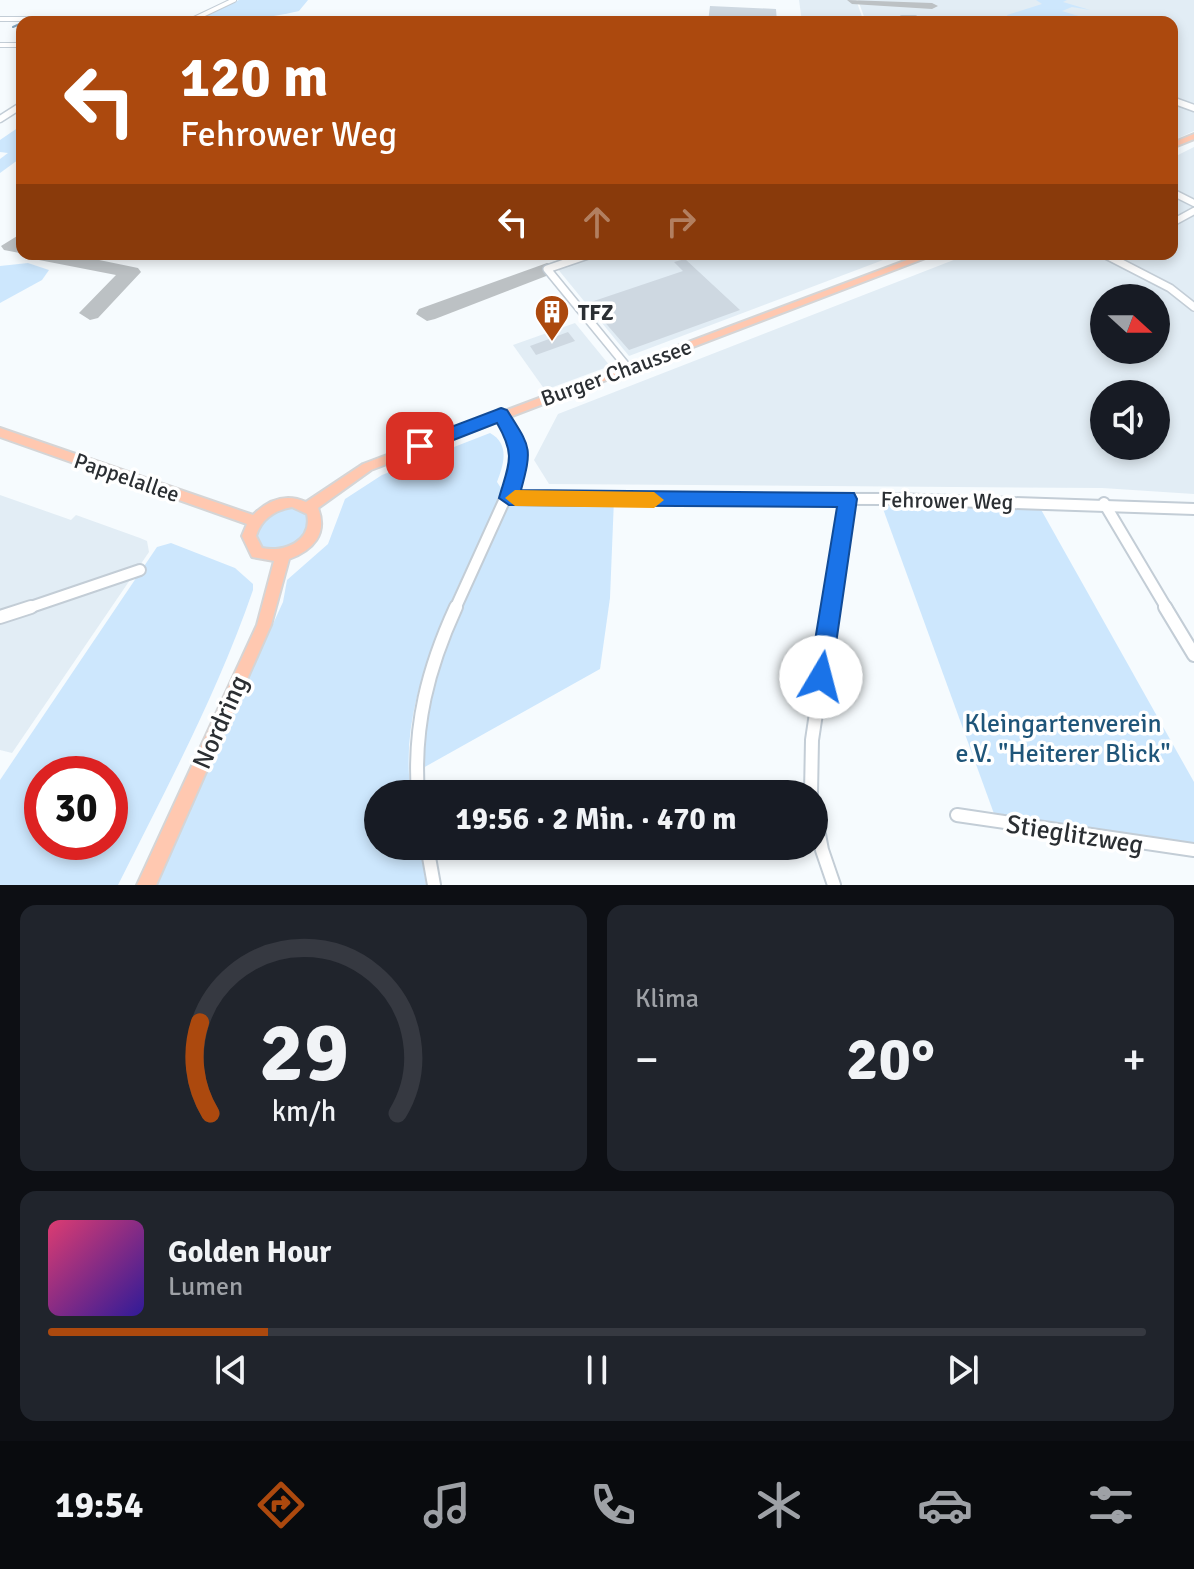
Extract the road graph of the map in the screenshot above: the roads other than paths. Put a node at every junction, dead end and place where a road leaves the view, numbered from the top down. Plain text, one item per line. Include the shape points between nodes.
1 (230, 1) edge
2 (201, 16) edge
3 (573, 260) edge
4 (915, 260) edge
5 (1120, 260) edge
6 (1194, 307) edge
7 (628, 368) junction
8 (501, 414) junction
9 (0, 432) edge
10 (509, 498) junction
11 (848, 499) junction
12 (1104, 503) junction
13 (309, 507) junction
14 (1194, 509) edge
15 (254, 521) junction
16 (283, 555) junction
17 (140, 570) dead end
18 (0, 617) edge
19 (1194, 655) edge
20 (415, 780) edge
21 (811, 780) edge
22 (957, 815) dead end
23 (1194, 850) edge
24 (430, 860) edge
25 (825, 860) edge
26 (146, 885) edge
27 (434, 885) edge
28 (834, 885) edge

1 - 2 street
3 - 7 street via 547,269
4 - 7 main road, Burger Chaussee
5 - 6 street
7 - 8 main road, Burger Chaussee
8 - 10 street via 521,456
8 - 13 main road, Burger Chaussee via 367,467
9 - 15 main road, Pappelallee
10 - 11 street, Fehrower Weg
10 - 20 street via 431,668 417,734
11 - 12 street, Fehrower Weg
11 - 21 street via 812,740
12 - 14 street, Fehrower Weg
12 - 19 street
13 - 15 main road via 283,503
13 - 16 main road via 316,521 312,535
15 - 16 main road via 249,536 253,549
16 - 26 main road, Nordring via 264,625
17 - 18 street
22 - 23 street, Stieglitzweg
24 - 27 street
25 - 28 street

